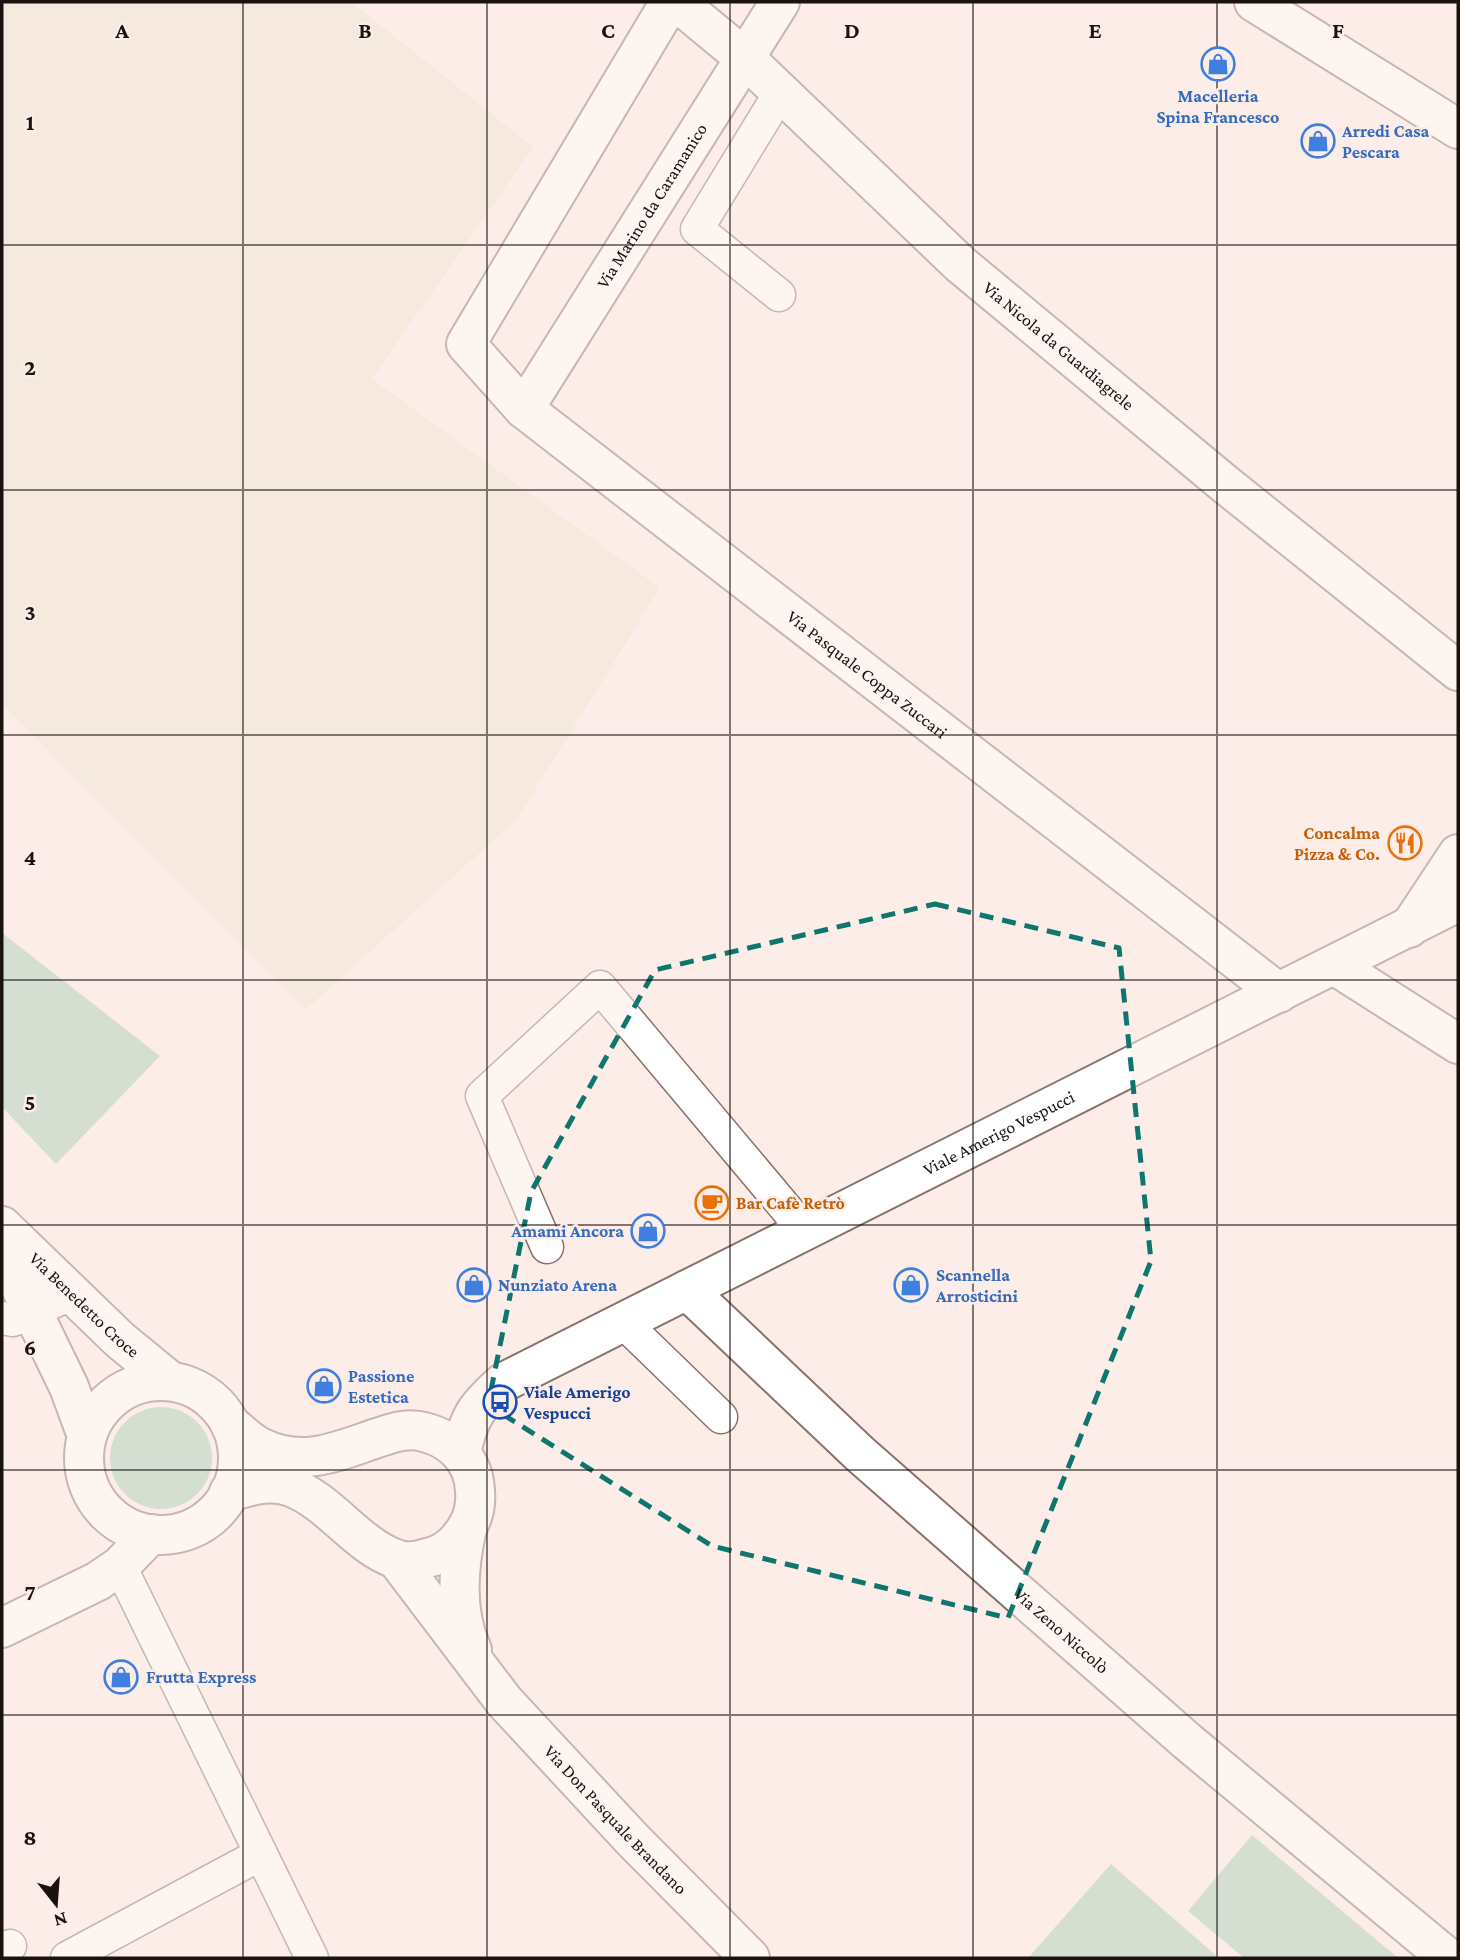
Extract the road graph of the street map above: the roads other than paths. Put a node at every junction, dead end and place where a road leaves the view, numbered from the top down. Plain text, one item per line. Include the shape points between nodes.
1 (670, 2) edge
2 (677, 2) edge
3 (780, 2) edge
4 (1254, 2) edge
5 (746, 59) junction
6 (780, 93) junction
7 (1458, 130) edge
8 (779, 295) dead end
9 (524, 409) junction
10 (1458, 671) edge
11 (1458, 854) edge
12 (1458, 902) edge
13 (1409, 928) junction
14 (1334, 965) junction
15 (1279, 993) junction
16 (1458, 1044) edge
17 (2, 1226) edge
18 (804, 1231) junction
19 (547, 1247) dead end
20 (2, 1249) edge
21 (687, 1290) junction
22 (71, 1294) junction
23 (17, 1315) edge
24 (623, 1322) junction
25 (170, 1381) junction
26 (722, 1417) dead end
27 (230, 1424) junction
28 (87, 1436) junction
29 (461, 1453) junction
30 (229, 1492) junction
31 (467, 1528) junction
32 (151, 1534) junction
33 (397, 1560) junction
34 (120, 1566) junction
35 (2, 1628) edge
36 (485, 1678) junction
37 (261, 1854) junction
38 (67, 1958) edge
39 (312, 1958) edge
40 (750, 1958) edge
41 (1448, 1958) edge

1 - 9 street, Via Pasquale Coppa Zuccari via 466,344
2 - 5 street, Via Nicola da Guardiagrele
3 - 5 street, Via Marino da Caramanico
4 - 7 street
5 - 6 street, Via Nicola da Guardiagrele
5 - 9 street, Via Marino da Caramanico
6 - 8 lane via 697,229
6 - 10 street, Via Nicola da Guardiagrele via 960,264
9 - 15 street, Via Pasquale Coppa Zuccari
11 - 13 street
12 - 13 street, Viale Amerigo Vespucci
13 - 14 street, Viale Amerigo Vespucci
14 - 15 street, Viale Amerigo Vespucci
14 - 16 street
15 - 18 street, Viale Amerigo Vespucci
17 - 22 street, Via Benedetto Croce
18 - 19 lane via 600,987 482,1096
18 - 21 street, Viale Amerigo Vespucci
20 - 23 street, Via Benedetto Croce
21 - 24 street, Viale Amerigo Vespucci
21 - 41 street, Via Zeno Niccolò via 952,1535 1188,1742
22 - 23 lane
22 - 25 street, Via Benedetto Croce
23 - 28 street, Via Benedetto Croce via 69,1387
24 - 26 lane
24 - 29 street, Viale Amerigo Vespucci via 504,1382 482,1401 467,1423
25 - 27 street via 212,1401
25 - 28 street via 152,1381 119,1393 94,1419
27 - 29 street via 257,1446 303,1458 326,1456 399,1431 421,1431 443,1439
27 - 30 street via 238,1466
28 - 32 street via 85,1468 96,1500 120,1522
29 - 31 street via 474,1476 473,1516
30 - 32 street via 221,1506 197,1525
30 - 33 street via 256,1484 292,1488
31 - 33 street via 442,1553
31 - 36 street, Via Don Pasquale Brandano via 460,1606 468,1642
32 - 34 street
33 - 36 street, Via Don Pasquale Brandano
34 - 35 street
34 - 37 lane
36 - 40 street, Via Don Pasquale Brandano via 632,1839
37 - 38 lane
37 - 39 lane

